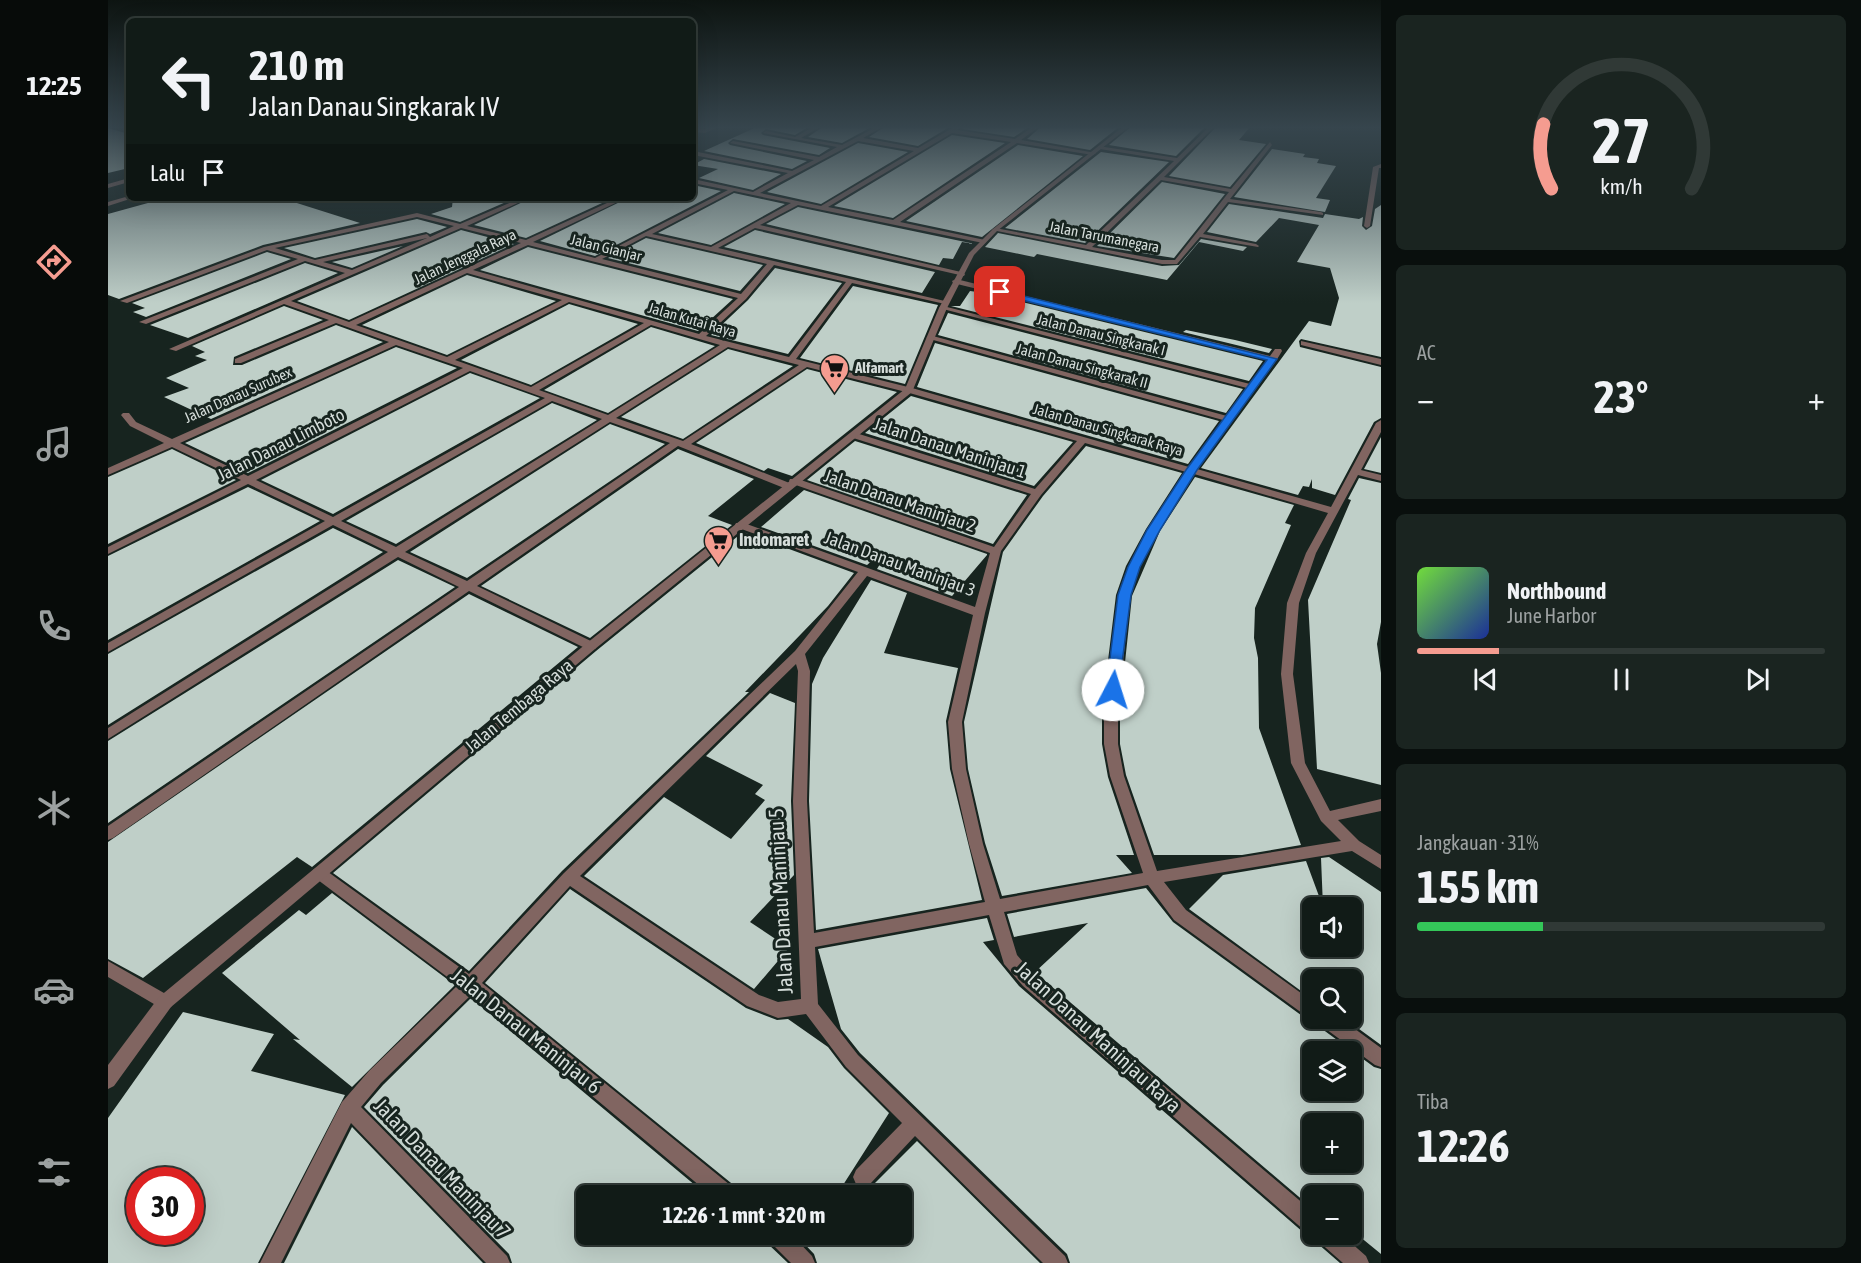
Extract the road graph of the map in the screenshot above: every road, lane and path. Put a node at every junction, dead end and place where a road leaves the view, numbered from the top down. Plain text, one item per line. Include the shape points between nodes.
1 (713, 185) edge
2 (771, 185) edge
3 (860, 185) edge
4 (950, 185) edge
5 (1052, 185) edge
6 (1152, 185) edge
7 (1199, 185) edge
8 (1238, 185) edge
9 (1373, 185) edge
10 (734, 189) junction
11 (1233, 191) junction
12 (755, 194) junction
13 (126, 199) edge
14 (1227, 200) junction
15 (519, 201) edge
16 (616, 201) edge
17 (798, 202) junction
18 (108, 204) edge
19 (824, 207) junction
20 (1321, 214) dead end
21 (894, 222) junction
22 (755, 226) junction
23 (1367, 226) dead end
24 (461, 227) junction
25 (995, 230) junction
26 (645, 234) junction
27 (1199, 235) junction
28 (983, 241) junction
29 (528, 243) junction
30 (1089, 246) junction
31 (1256, 246) dead end
32 (266, 248) junction
33 (710, 250) junction
34 (305, 259) junction
35 (597, 259) junction
36 (314, 262) junction
37 (772, 263) junction
38 (468, 271) junction
39 (354, 273) junction
40 (958, 278) junction
41 (850, 281) junction
42 (743, 297) junction
43 (569, 299) junction
44 (124, 301) dead end
45 (285, 302) junction
46 (944, 305) junction
47 (336, 320) junction
48 (143, 322) dead end
49 (651, 322) junction
50 (350, 325) junction
51 (700, 337) junction
52 (930, 338) junction
53 (395, 342) junction
54 (1304, 343) dead end
55 (727, 344) junction
56 (172, 349) dead end
57 (791, 360) junction
58 (237, 361) dead end
59 (446, 361) junction
60 (1381, 362) edge
61 (807, 364) junction
62 (468, 369) junction
63 (1253, 387) junction
64 (909, 390) junction
65 (531, 391) junction
66 (551, 398) junction
67 (126, 415) dead end
68 (611, 418) junction
69 (1228, 419) junction
70 (1381, 423) edge
71 (853, 435) junction
72 (1084, 439) junction
73 (170, 442) junction
74 (681, 444) junction
75 (1192, 470) junction
76 (1356, 471) junction
77 (108, 472) edge
78 (1381, 478) edge
79 (248, 480) junction
80 (791, 484) junction
81 (1037, 493) junction
82 (1333, 511) junction
83 (333, 521) junction
84 (740, 525) junction
85 (108, 551) edge
86 (996, 551) junction
87 (398, 552) junction
88 (865, 571) junction
89 (469, 587) junction
90 (979, 613) junction
91 (591, 646) junction
92 (108, 648) edge
93 (799, 654) junction
94 (108, 734) edge
95 (1381, 805) edge
96 (1326, 817) junction
97 (108, 834) edge
98 (1354, 845) junction
99 (1381, 863) edge
100 (319, 873) junction
101 (569, 877) junction
102 (1152, 878) junction
103 (995, 907) junction
104 (806, 942) junction
105 (108, 968) edge
106 (470, 984) junction
107 (165, 1002) junction
108 (1302, 1003) edge
109 (810, 1006) junction
110 (1340, 1029) edge
111 (1381, 1059) edge
112 (108, 1080) edge
113 (349, 1108) junction
114 (915, 1123) junction
115 (863, 1177) dead end
116 (715, 1185) edge
117 (1302, 1215) edge
118 (787, 1245) edge
119 (1338, 1245) edge
120 (270, 1263) edge
121 (500, 1263) edge
122 (805, 1263) edge
123 (1058, 1263) edge
124 (1359, 1263) edge

1 - 10 street
2 - 12 street
3 - 19 street
4 - 21 street
5 - 25 street, Jalan Tembaga Raya
6 - 30 street
7 - 11 street
8 - 11 street
9 - 23 street
10 - 12 street
10 - 26 street
11 - 14 street
12 - 17 street
13 - 18 street
14 - 20 street
14 - 27 street
15 - 24 street
16 - 29 street, Jalan Jenggala Raya
17 - 19 street
17 - 22 street
19 - 21 street
21 - 28 street
22 - 33 street
22 - 40 street
24 - 29 street, Jalan Gianjar
24 - 32 street, Jalan Gianjar via 413,215
24 - 36 street
24 - 39 street
25 - 28 street, Jalan Tembaga Raya
25 - 30 street, Jalan Tarumanegara
26 - 33 street, Jalan Danau Singkarak I
26 - 35 street
27 - 30 street, Jalan Tarumanegara via 1179,261 1172,263
27 - 31 street
28 - 40 street, Jalan Tembaga Raya
29 - 35 street, Jalan Gianjar
29 - 38 street, Jalan Jenggala Raya
32 - 34 street
32 - 44 street, Jalan Gianjar
33 - 37 street, Jalan Danau Singkarak I
34 - 36 street
34 - 48 street
35 - 42 street, Jalan Gianjar
36 - 39 street
37 - 41 street, Jalan Danau Singkarak I
37 - 42 street
38 - 43 street, Jalan Kutai Raya
38 - 50 street, Jalan Jenggala Raya
39 - 45 street
40 - 46 street, Jalan Tembaga Raya
40 - 63 street via 1275,355
41 - 46 street, Jalan Danau Singkarak I
41 - 57 street
42 - 51 street
43 - 49 street, Jalan Kutai Raya
43 - 59 street
45 - 47 street, Jalan Danau Maninjau 2
45 - 56 street
46 - 52 street, Jalan Tembaga Raya
46 - 63 street, Jalan Danau Singkarak I
47 - 50 street, Jalan Danau Maninjau 2
47 - 58 street
49 - 51 street, Jalan Kutai Raya
49 - 65 street
50 - 53 street, Jalan Danau Maninjau 2
51 - 55 street, Jalan Kutai Raya
52 - 64 street, Jalan Tembaga Raya
52 - 69 street, Jalan Danau Singkarak II
53 - 59 street, Jalan Danau Maninjau 2
53 - 73 street, Jalan Danau Surubex
54 - 60 street
55 - 57 street, Jalan Kutai Raya
55 - 68 street
57 - 61 street, Jalan Kutai Raya
59 - 62 street, Jalan Danau Maninjau 2
61 - 64 street, Jalan Kutai Raya
61 - 74 street
62 - 65 street, Jalan Danau Maninjau 2
62 - 79 street, Jalan Danau Limboto
63 - 69 street
64 - 71 street, Jalan Tembaga Raya
64 - 72 street, Jalan Danau Singkarak Raya
65 - 66 street, Jalan Danau Maninjau 2
66 - 68 street, Jalan Danau Maninjau 2
66 - 83 street
67 - 73 street via 133,423
68 - 74 street, Jalan Danau Maninjau 2
68 - 87 street
69 - 75 street
70 - 76 street
71 - 80 street, Jalan Tembaga Raya
71 - 81 street, Jalan Danau Maninjau 1
72 - 75 street, Jalan Danau Singkarak Raya
72 - 81 street, Jalan Danau Maninjau Raya
73 - 77 street, Jalan Danau Surubex
73 - 79 street
74 - 80 street, Jalan Danau Maninjau 2
74 - 89 street
75 - 82 street, Jalan Danau Singkarak Raya
75 - 102 street via 1154,530 1124,595 1111,710 1111,744 1117,776
76 - 78 street
76 - 82 street
79 - 83 street
79 - 85 street, Jalan Danau Limboto
80 - 84 street, Jalan Tembaga Raya
80 - 86 street, Jalan Danau Maninjau 2
81 - 86 street, Jalan Danau Maninjau Raya
82 - 96 street via 1311,553 1293,603 1287,674 1298,763
83 - 87 street
83 - 92 street
84 - 88 street, Jalan Danau Maninjau 3
84 - 91 street, Jalan Tembaga Raya
86 - 90 street, Jalan Danau Maninjau Raya
87 - 89 street
87 - 94 street
88 - 90 street, Jalan Danau Maninjau 3
88 - 93 street
89 - 91 street
89 - 97 street
90 - 103 street, Jalan Danau Maninjau Raya via 955,722 959,769
91 - 100 street, Jalan Tembaga Raya
93 - 101 street
93 - 104 street, Jalan Danau Maninjau 5 via 804,671 800,801
95 - 96 street
96 - 98 street
98 - 99 street
98 - 102 street
100 - 106 street, Jalan Danau Maninjau 6
100 - 107 street, Jalan Tembaga Raya
101 - 106 street
101 - 109 street via 753,1001 778,1010
102 - 103 street
102 - 108 street via 1180,915
103 - 104 street
103 - 117 street, Jalan Danau Maninjau Raya via 1017,971
104 - 109 street, Jalan Danau Maninjau 5
105 - 107 street
106 - 113 street via 375,1077
106 - 116 street, Jalan Danau Maninjau 6
107 - 112 street, Jalan Tembaga Raya
109 - 114 street, Jalan Danau Maninjau 5 via 852,1061
110 - 111 street
113 - 120 street
113 - 121 street, Jalan Danau Maninjau 7
114 - 115 street
114 - 123 street, Jalan Danau Maninjau 5
118 - 122 street
119 - 124 street

